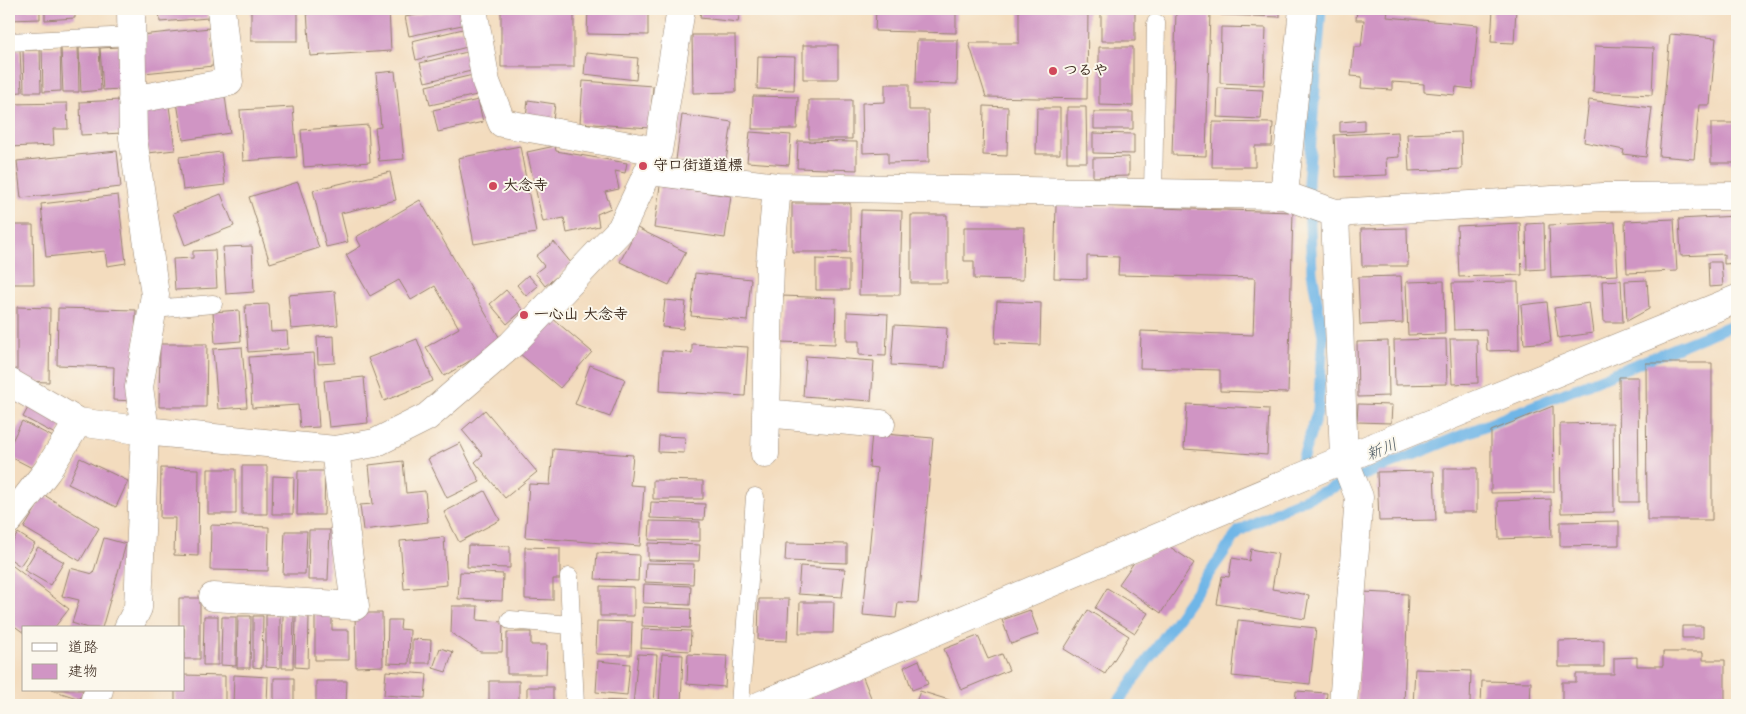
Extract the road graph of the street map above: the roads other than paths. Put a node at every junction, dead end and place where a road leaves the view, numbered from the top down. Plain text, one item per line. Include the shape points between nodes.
1 (131, 9) edge
2 (221, 9) edge
3 (473, 9) edge
4 (681, 9) edge
5 (1302, 9) edge
6 (1156, 23) dead end
7 (132, 36) junction
8 (9, 42) edge
9 (132, 100) junction
10 (654, 161) junction
11 (777, 187) junction
12 (1153, 194) junction
13 (1284, 195) junction
14 (1737, 196) edge
15 (1335, 213) junction
16 (1737, 299) edge
17 (212, 304) dead end
18 (153, 309) junction
19 (9, 382) edge
20 (766, 413) junction
21 (78, 422) junction
22 (881, 424) dead end
23 (145, 431) junction
24 (335, 450) junction
25 (765, 454) dead end
26 (1344, 459) junction
27 (755, 497) dead end
28 (9, 520) edge
29 (569, 577) dead end
30 (213, 597) dead end
31 (510, 620) dead end
32 (571, 625) junction
33 (129, 626) edge
34 (575, 705) edge
35 (740, 705) edge
36 (761, 705) edge
37 (1343, 705) edge

1 - 7 street
2 - 9 street via 229,82
3 - 10 street via 486,82 502,123
4 - 10 street
5 - 13 street
6 - 12 lane
7 - 8 lane
7 - 9 street
9 - 18 street via 133,138 155,295
10 - 11 street
10 - 24 street via 621,229 512,344 428,417 375,443
11 - 12 street
11 - 20 street via 770,263
12 - 13 street
13 - 15 street
14 - 15 street via 1603,197
15 - 26 street
16 - 26 street
17 - 18 lane
18 - 23 street via 140,387
19 - 21 street
20 - 22 street
20 - 25 street
21 - 23 street
21 - 28 street
23 - 24 street
23 - 33 street via 138,608
24 - 30 street via 355,606
26 - 36 street
26 - 37 street via 1359,496
27 - 35 lane
29 - 32 lane
31 - 32 lane
32 - 34 lane

